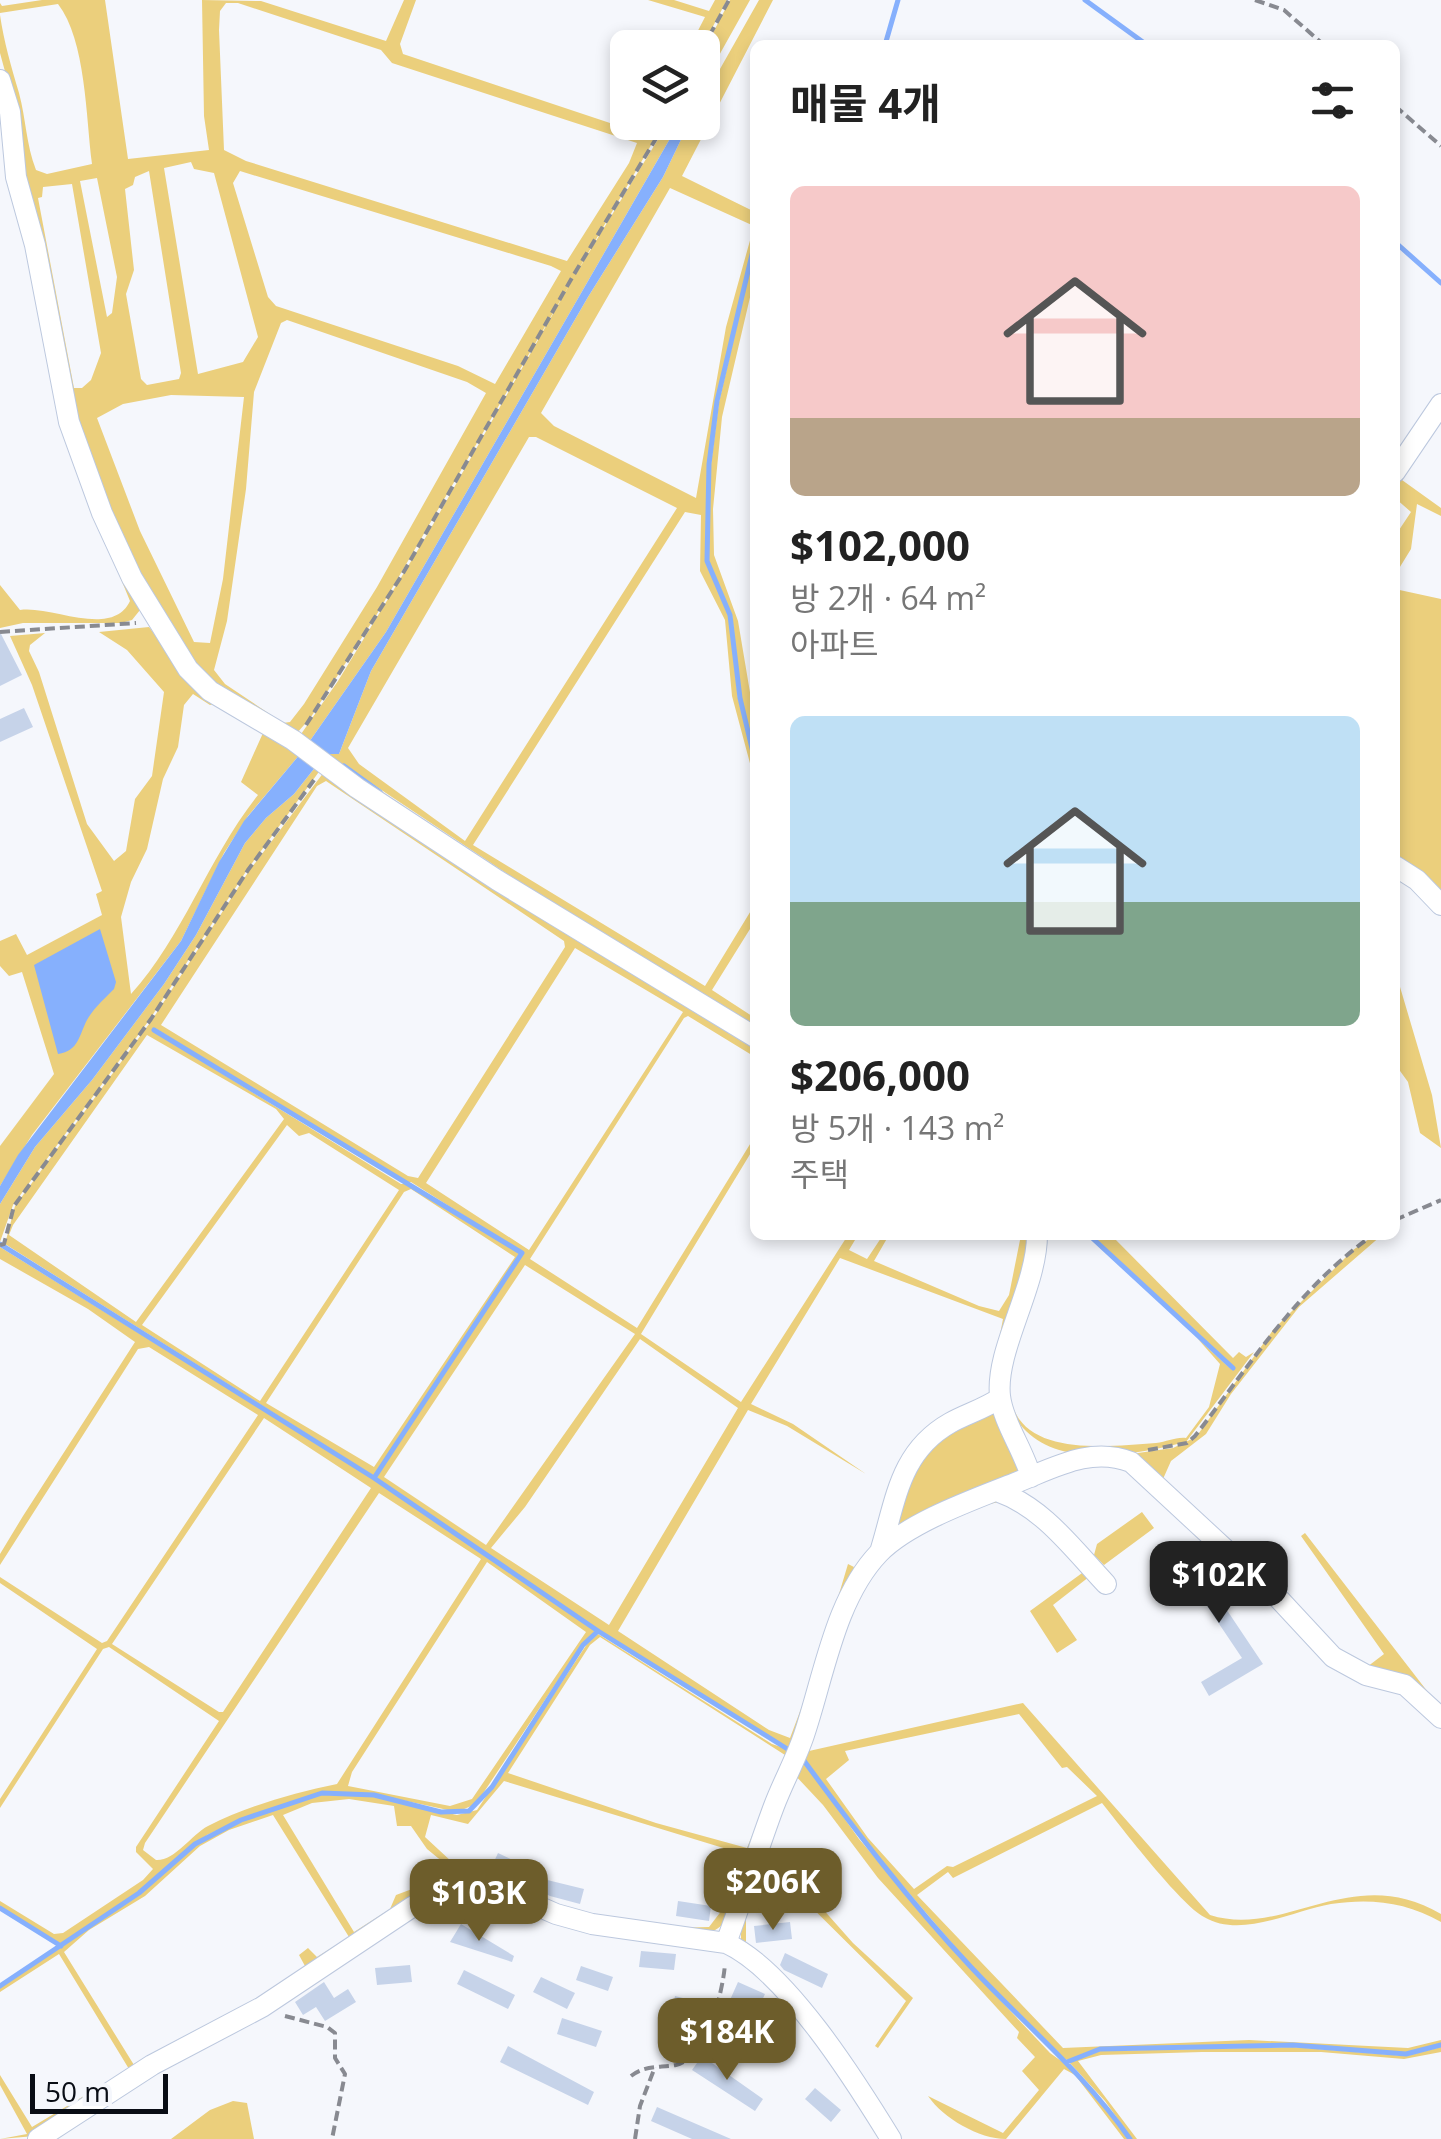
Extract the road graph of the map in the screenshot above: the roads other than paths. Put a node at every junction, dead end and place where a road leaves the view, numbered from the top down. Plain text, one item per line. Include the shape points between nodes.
1 (0, 80) edge
2 (1441, 404) edge
3 (1400, 465) edge
4 (1400, 869) edge
5 (1441, 905) edge
6 (750, 1034) edge
7 (1036, 1240) edge
8 (1000, 1398) junction
9 (1032, 1477) junction
10 (996, 1490) junction
11 (879, 1552) junction
12 (1106, 1584) dead end
13 (1441, 1718) edge
14 (726, 1943) junction
15 (38, 2139) edge
16 (891, 2139) edge

1 - 6 street via 69,422 102,513 188,669 210,692 497,880
2 - 3 street
4 - 5 street
7 - 8 street
8 - 9 street
8 - 11 street via 918,1447 896,1489
9 - 10 street
9 - 13 street via 1095,1454 1131,1462 1333,1657 1405,1686
10 - 11 street
10 - 12 street via 1037,1511
11 - 14 street via 855,1584
14 - 15 street via 592,1924 476,1879 462,1880
14 - 16 street via 785,1990

